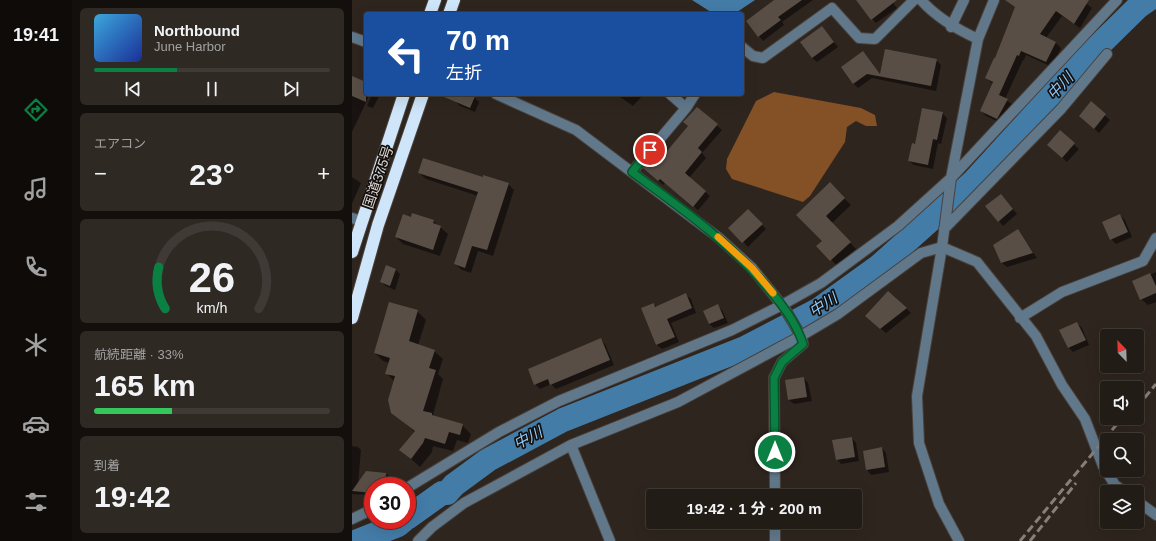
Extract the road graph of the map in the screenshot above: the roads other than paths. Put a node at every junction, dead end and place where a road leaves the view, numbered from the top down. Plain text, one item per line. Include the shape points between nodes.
1 (435, 0) edge
2 (454, 0) edge
3 (914, 0) edge
4 (920, 0) edge
5 (964, 0) edge
6 (994, 0) edge
7 (1117, 0) edge
8 (431, 12) edge
9 (450, 12) edge
10 (951, 27) junction
11 (352, 37) edge
12 (978, 39) junction
13 (364, 41) edge
14 (744, 49) edge
15 (1107, 54) dead end
16 (403, 96) edge
17 (422, 96) edge
18 (500, 96) edge
19 (672, 96) edge
20 (694, 96) edge
21 (686, 108) junction
22 (632, 172) junction
23 (951, 178) junction
24 (357, 220) edge
25 (944, 229) junction
26 (1156, 238) edge
27 (942, 247) junction
28 (352, 252) edge
29 (784, 307) junction
30 (352, 318) edge
31 (1020, 318) junction
32 (799, 333) junction
33 (572, 445) junction
34 (416, 483) edge
35 (1115, 485) edge
36 (775, 489) edge
37 (1144, 506) edge
38 (364, 514) edge
39 (1156, 515) edge
40 (352, 519) edge
41 (775, 529) edge
42 (418, 541) edge
43 (610, 541) edge
44 (775, 541) edge
45 (959, 541) edge

1 - 8 highway
2 - 9 highway
3 - 14 street via 875,39 859,38 832,8 763,58 753,56
4 - 10 street
5 - 10 street
6 - 12 street
7 - 23 street
10 - 12 street
11 - 13 street
12 - 23 street
15 - 25 street via 1061,109
16 - 24 highway, 国道375号
17 - 30 highway, 国道375号 via 378,225
18 - 22 street via 576,130
19 - 21 street
20 - 21 street
21 - 22 street
22 - 29 street via 719,238 752,268
23 - 25 street
23 - 29 street via 898,226
24 - 28 highway, 国道375号
25 - 27 street
26 - 31 street via 1143,261 1062,292
27 - 31 street via 977,262
27 - 32 street via 921,253 838,314
27 - 45 street via 917,396 919,443 939,504
29 - 32 street
29 - 34 street via 559,401 499,432
31 - 35 street via 1036,336 1062,385 1085,419 1103,466
32 - 33 street via 678,402
32 - 36 street via 803,344 782,362 774,378
33 - 42 street via 464,503
33 - 43 street
37 - 39 street
38 - 40 street
41 - 44 street

